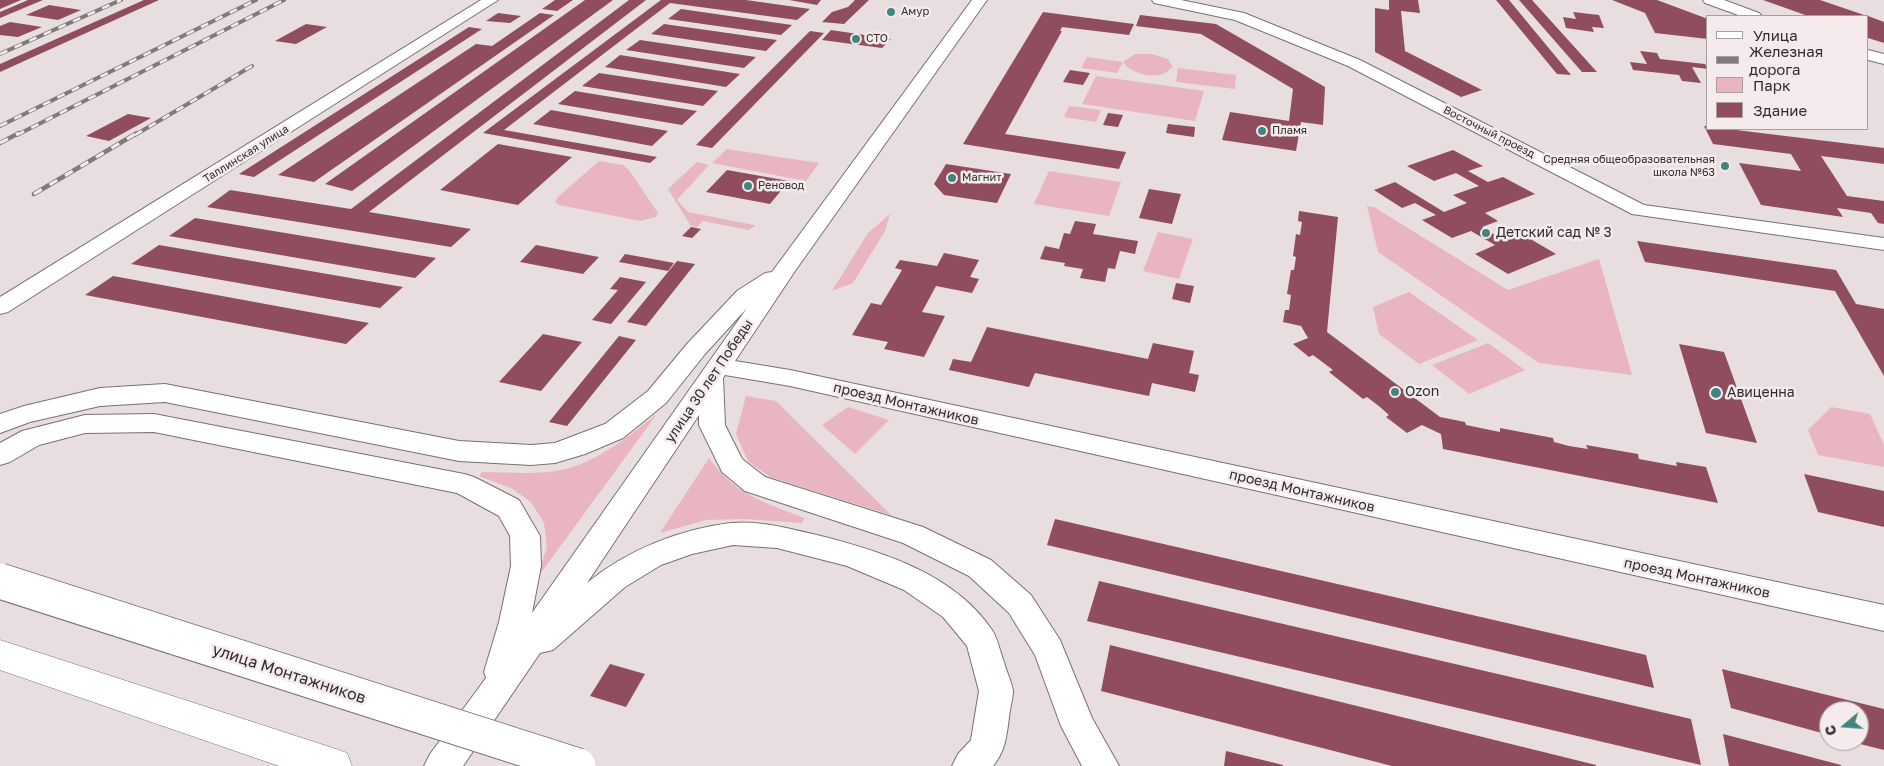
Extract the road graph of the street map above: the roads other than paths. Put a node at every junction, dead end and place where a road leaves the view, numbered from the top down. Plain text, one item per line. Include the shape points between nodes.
1 (491, 0) edge
2 (980, 0) edge
3 (1159, 0) edge
4 (1710, 0) edge
5 (1751, 15) edge
6 (1869, 55) edge
7 (1884, 60) edge
8 (1884, 244) edge
9 (785, 270) junction
10 (0, 308) edge
11 (715, 372) junction
12 (0, 424) edge
13 (0, 454) edge
14 (0, 581) edge
15 (1884, 618) edge
16 (0, 655) edge
17 (515, 663) junction
18 (493, 696) junction
19 (333, 766) edge
20 (442, 766) edge
21 (578, 766) edge
22 (970, 766) edge
23 (1101, 766) edge

1 - 10 street, Таллинская улица
2 - 9 street, улица 30 лет Победы
3 - 8 street, Восточный проезд via 1239,16 1354,62 1639,210
4 - 5 street
6 - 7 street
9 - 11 street, улица 30 лет Победы
9 - 12 street via 745,296 657,397 614,431 555,454 459,451 165,394 100,397
11 - 15 street, проезд Монтажников via 790,378
11 - 17 street, улица 30 лет Победы
11 - 23 street via 712,424 732,464 756,484 913,535 980,568 1020,604 1049,650 1078,726
13 - 18 street via 31,438 85,424 154,423 464,484 509,508 525,536 526,566 515,622
14 - 21 main road, улица Монтажников, bridge
16 - 19 main road
17 - 18 street, улица 30 лет Победы
17 - 22 street via 614,578 651,556 733,534 777,537 853,556 915,581 960,614 981,640 996,691 987,747
18 - 20 street, улица 30 лет Победы

